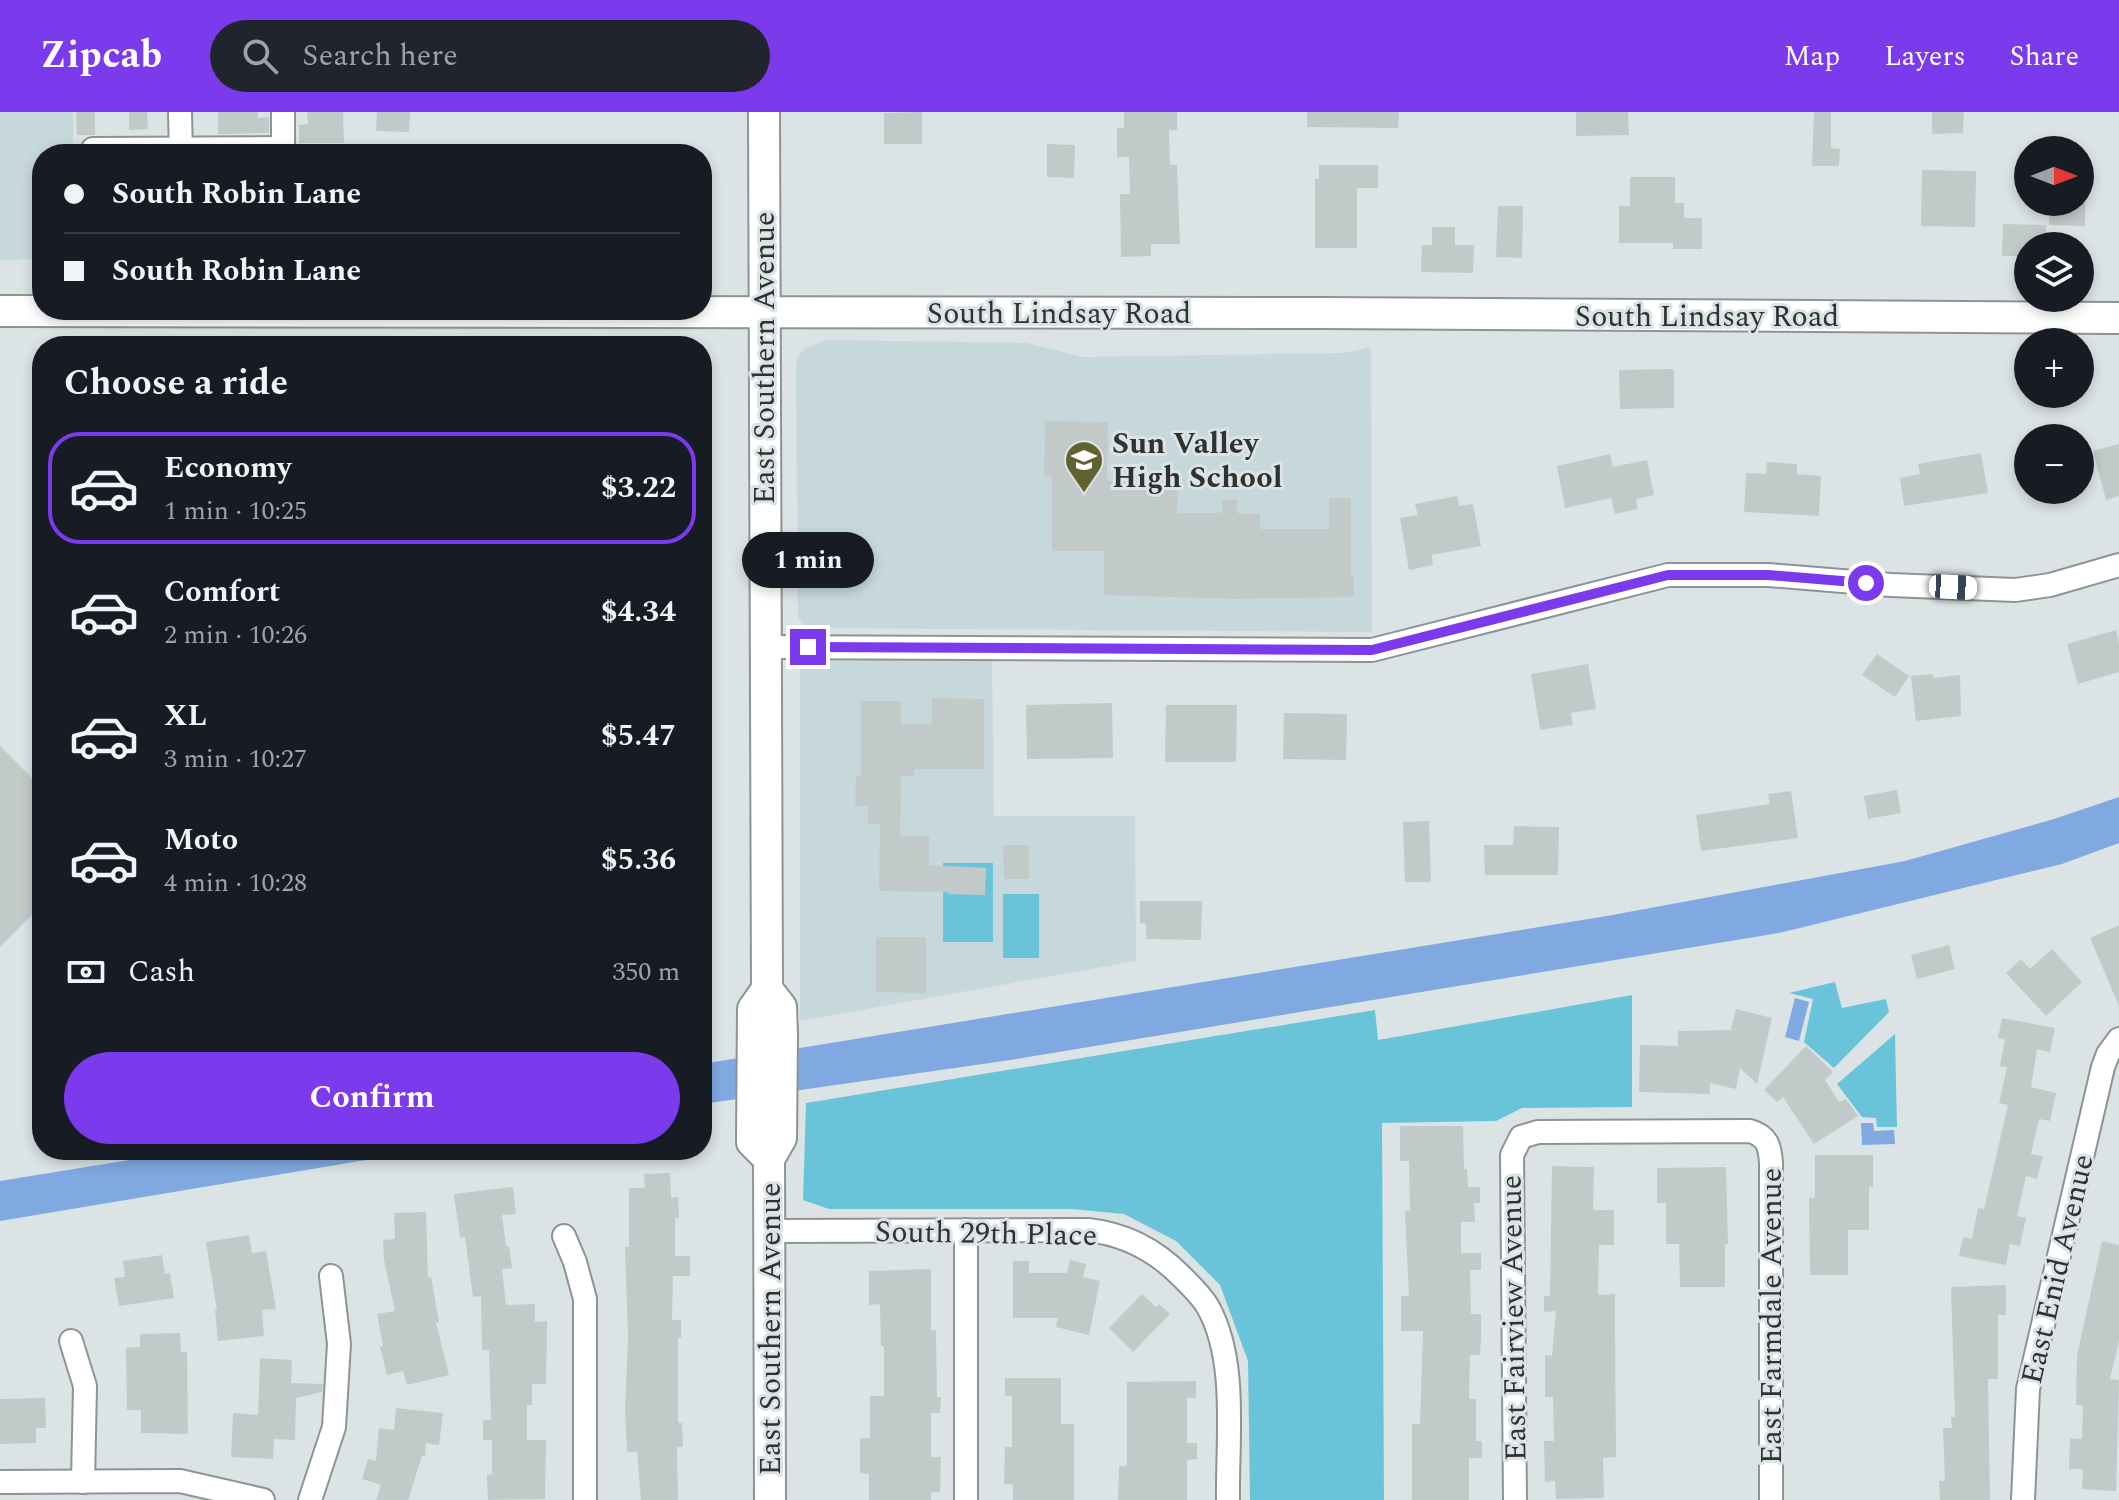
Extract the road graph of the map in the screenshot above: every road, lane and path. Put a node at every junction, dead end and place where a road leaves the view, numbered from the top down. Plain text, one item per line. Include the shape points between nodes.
1 (180, 112) edge
2 (283, 112) edge
3 (764, 112) edge
4 (180, 144) edge
5 (283, 144) edge
6 (0, 311) edge
7 (32, 311) edge
8 (712, 314) edge
9 (764, 314) junction
10 (2119, 318) edge
11 (2119, 565) edge
12 (764, 647) junction
13 (2117, 1041) edge
14 (1521, 1137) joint
15 (966, 1230) junction
16 (769, 1231) junction
17 (564, 1236) dead end
18 (331, 1276) dead end
19 (71, 1341) dead end
20 (0, 1482) edge
21 (83, 1482) junction
22 (263, 1500) edge
23 (310, 1500) edge
24 (585, 1500) edge
25 (770, 1500) edge
26 (966, 1500) edge
27 (1228, 1500) edge
28 (1515, 1500) edge
29 (1771, 1500) edge
30 (2023, 1500) edge

1 - 4 street
2 - 5 street
3 - 9 main road, East Southern Avenue
6 - 7 main road, South Lindsay Road
8 - 9 main road, South Lindsay Road
9 - 10 main road, South Lindsay Road
9 - 12 main road, East Southern Avenue
11 - 12 street via 2015,590 1768,575 1668,575 1372,650
12 - 16 main road, East Southern Avenue via 767,989 781,1007 768,1047 767,1096 781,1138 769,1159
13 - 30 street, East Enid Avenue via 2103,1067 2028,1389
14 - 28 street, East Fairview Avenue via 1512,1155
14 - 29 street, East Farmdale Avenue via 1553,1132 1750,1131 1767,1142
15 - 16 street, South 29th Place
15 - 26 street
15 - 27 street, South 29th Place via 1088,1230 1121,1236 1151,1250 1188,1283 1207,1306 1225,1355
16 - 25 main road, East Southern Avenue
17 - 24 street via 585,1299
18 - 23 street via 339,1344 334,1427
19 - 21 street via 85,1386
20 - 21 street
21 - 22 street via 180,1481

